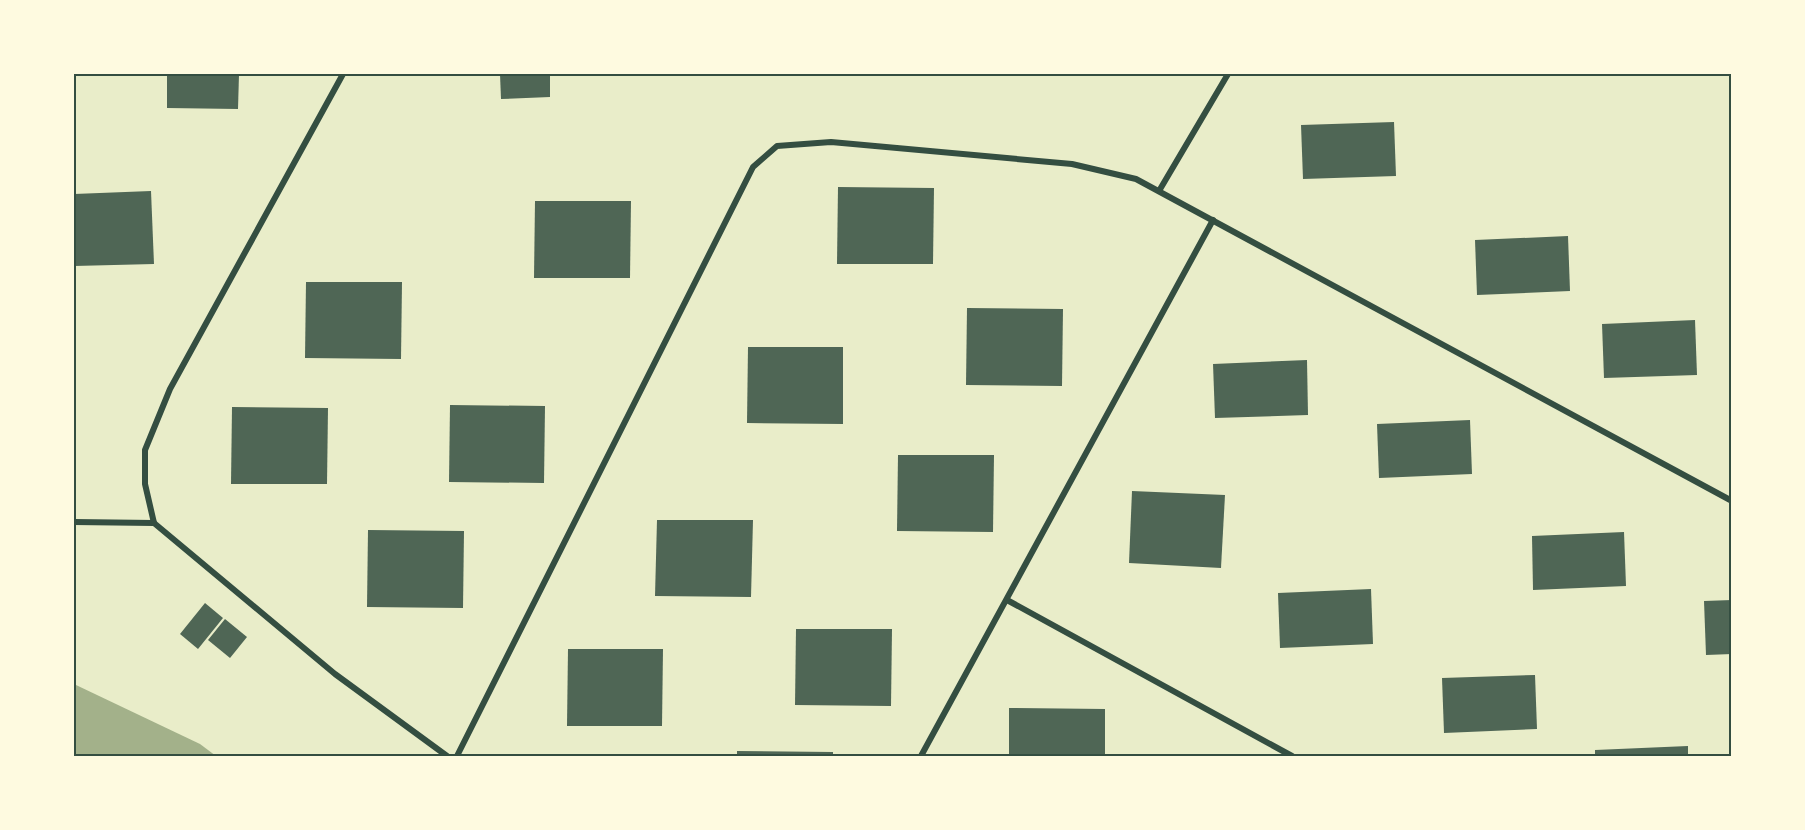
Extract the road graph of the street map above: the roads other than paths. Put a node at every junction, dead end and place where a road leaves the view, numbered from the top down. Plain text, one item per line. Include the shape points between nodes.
1 (343, 74) edge
2 (1228, 74) edge
3 (1159, 191) junction
4 (1213, 220) junction
5 (1731, 501) edge
6 (74, 522) edge
7 (154, 523) junction
8 (1007, 600) junction
9 (447, 756) edge
10 (457, 756) edge
11 (921, 756) edge
12 (1292, 756) edge

1 - 7 street via 170,389 145,450 145,484
2 - 3 street
3 - 4 street
3 - 10 street via 1136,179 1072,164 831,142 777,146 753,167
4 - 5 street
4 - 8 street
6 - 7 street
7 - 9 street via 334,674
8 - 11 street
8 - 12 street

